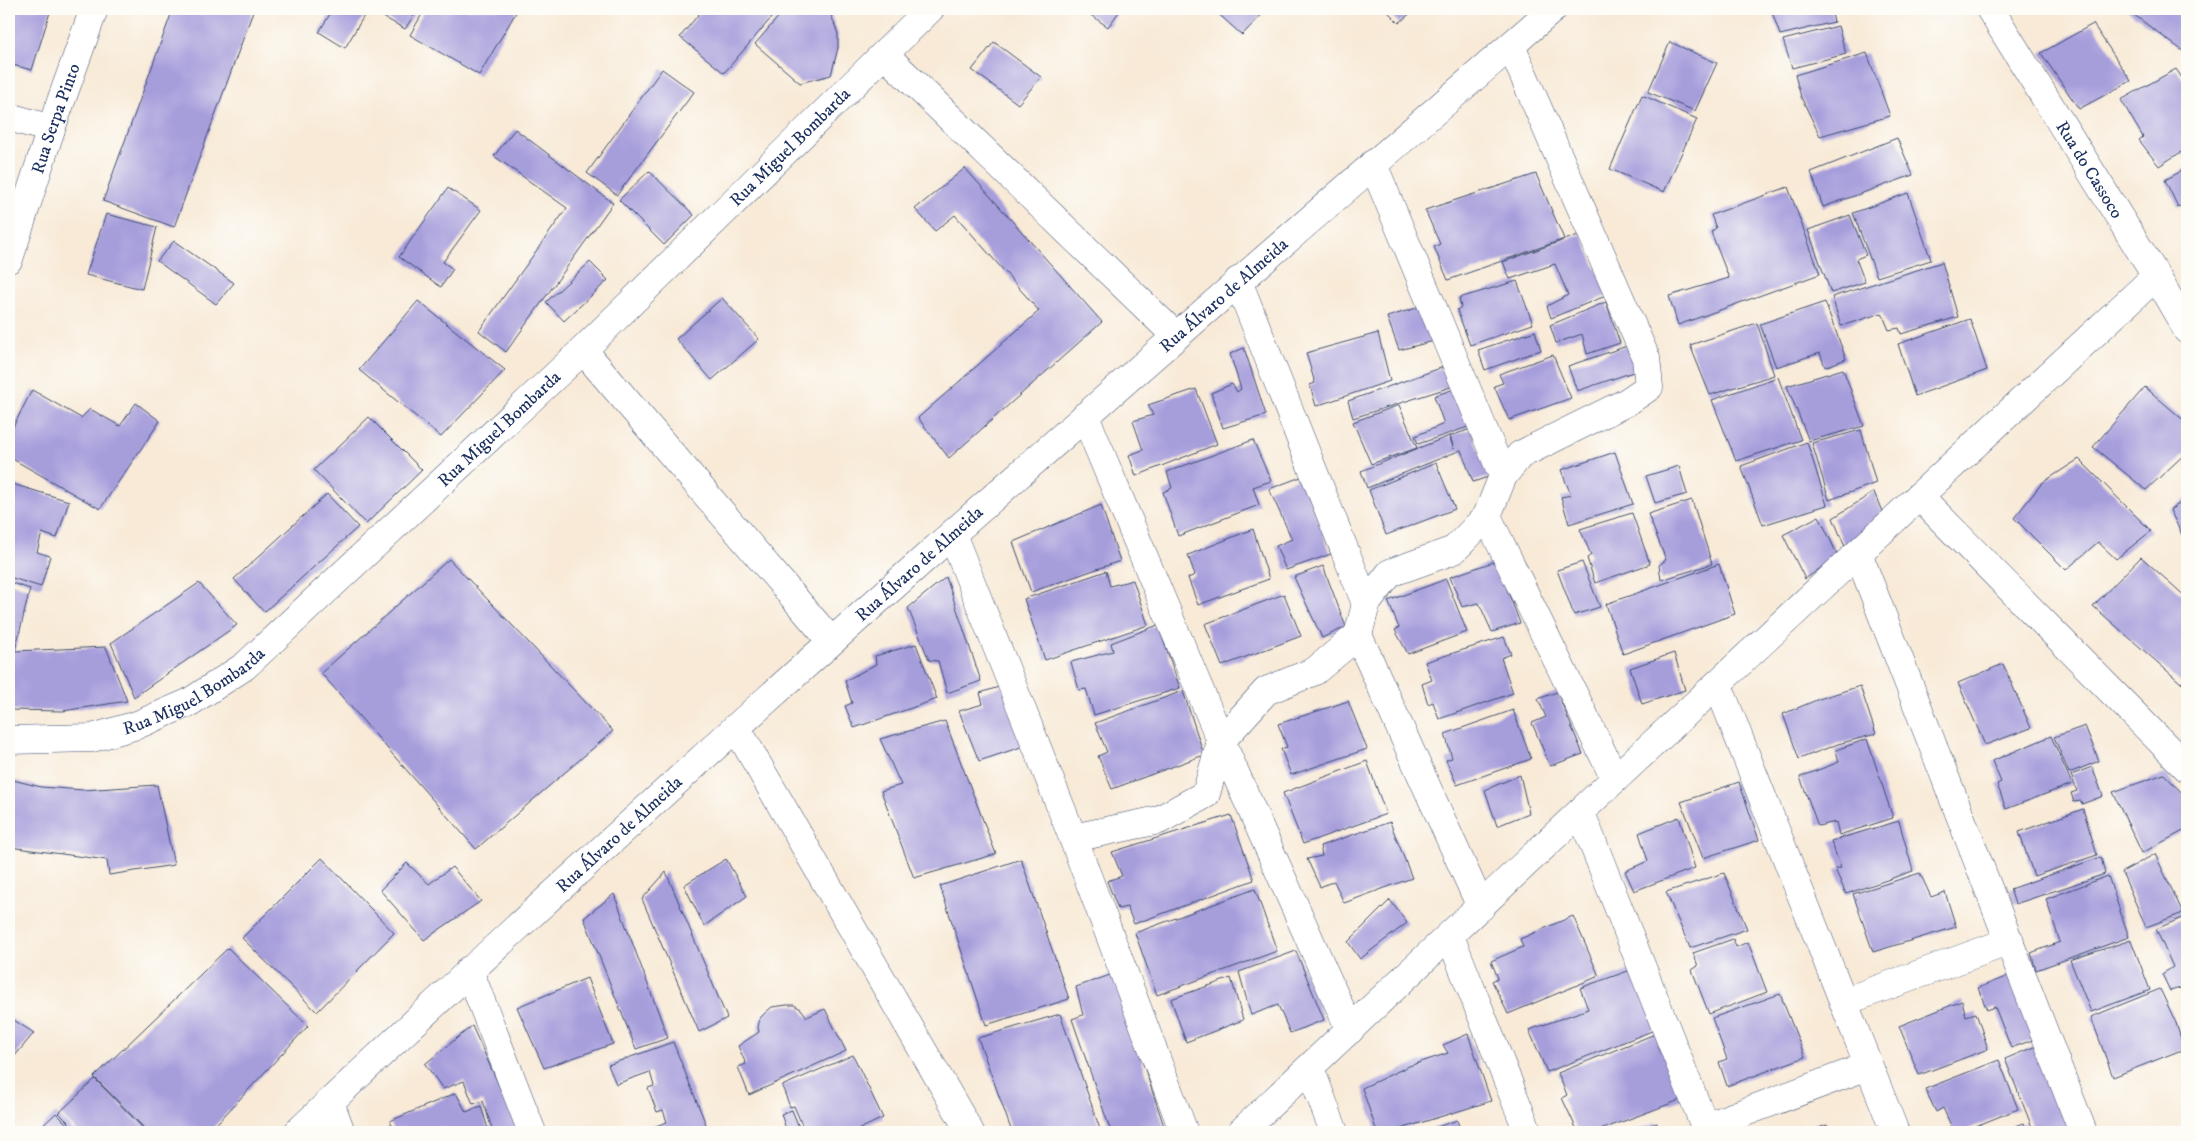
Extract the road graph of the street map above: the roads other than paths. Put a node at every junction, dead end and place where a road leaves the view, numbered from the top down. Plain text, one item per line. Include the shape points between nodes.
1 (94, 9) edge
2 (930, 9) edge
3 (1554, 9) edge
4 (1990, 9) edge
5 (1511, 46) junction
6 (884, 54) junction
7 (9, 117) edge
8 (51, 129) junction
9 (1373, 164) junction
10 (9, 259) edge
11 (2156, 276) junction
12 (1238, 281) junction
13 (2187, 330) edge
14 (1175, 336) junction
15 (583, 350) junction
16 (1085, 416) junction
17 (1502, 476) junction
18 (1919, 496) junction
19 (1487, 516) junction
20 (952, 534) junction
21 (1858, 553) junction
22 (1366, 604) junction
23 (1358, 635) junction
24 (830, 641) junction
25 (1718, 685) junction
26 (736, 727) junction
27 (9, 740) edge
28 (1221, 741) junction
29 (2187, 768) edge
30 (1615, 779) junction
31 (1582, 813) junction
32 (1073, 838) junction
33 (1481, 907) junction
34 (1450, 936) junction
35 (2010, 941) junction
36 (469, 970) junction
37 (1843, 1002) junction
38 (1350, 1030) junction
39 (1868, 1066) junction
40 (1310, 1068) junction
41 (330, 1102) junction
42 (1706, 1129) edge
43 (298, 1132) edge
44 (341, 1132) edge
45 (532, 1132) edge
46 (970, 1132) edge
47 (1184, 1132) edge
48 (1241, 1132) edge
49 (1334, 1132) edge
50 (1528, 1132) edge
51 (1895, 1132) edge
52 (2083, 1132) edge

1 - 8 street, Rua Serpa Pinto
2 - 6 street, Rua Miguel Bombarda
3 - 5 street, Rua Álvaro de Almeida
4 - 11 street, Rua do Cassoco
5 - 9 street, Rua Álvaro de Almeida
5 - 17 street via 1646,358 1649,387 1627,402 1520,455
6 - 14 street
6 - 15 street, Rua Miguel Bombarda
7 - 8 street
8 - 10 street, Rua Serpa Pinto
9 - 12 street, Rua Álvaro de Almeida
9 - 17 street
11 - 13 street, Rua do Cassoco
11 - 18 street
12 - 14 street, Rua Álvaro de Almeida
12 - 22 street
14 - 16 street, Rua Álvaro de Almeida
15 - 24 street
15 - 27 street, Rua Miguel Bombarda via 245,666 190,702 137,725 92,738
16 - 20 street, Rua Álvaro de Almeida
16 - 28 street
17 - 19 street
18 - 21 street
18 - 29 street
19 - 22 street via 1454,550 1390,573
19 - 30 street
20 - 24 street, Rua Álvaro de Almeida
20 - 32 street
21 - 25 street
21 - 35 street
22 - 23 street
23 - 28 street via 1315,671 1266,691
23 - 33 street
24 - 26 street, Rua Álvaro de Almeida
25 - 30 street
25 - 37 street
26 - 36 street, Rua Álvaro de Almeida
26 - 46 street
28 - 32 street via 1206,794 1158,820
28 - 38 street
30 - 31 street
31 - 33 street
31 - 42 street
32 - 47 street
33 - 34 street
34 - 38 street
34 - 50 street
35 - 37 street
35 - 52 street
36 - 41 street, Rua Álvaro de Almeida
36 - 45 street
37 - 39 street
38 - 40 street
39 - 42 street
39 - 51 street
40 - 48 street
40 - 49 street
41 - 43 street, Rua Álvaro de Almeida
41 - 44 street

